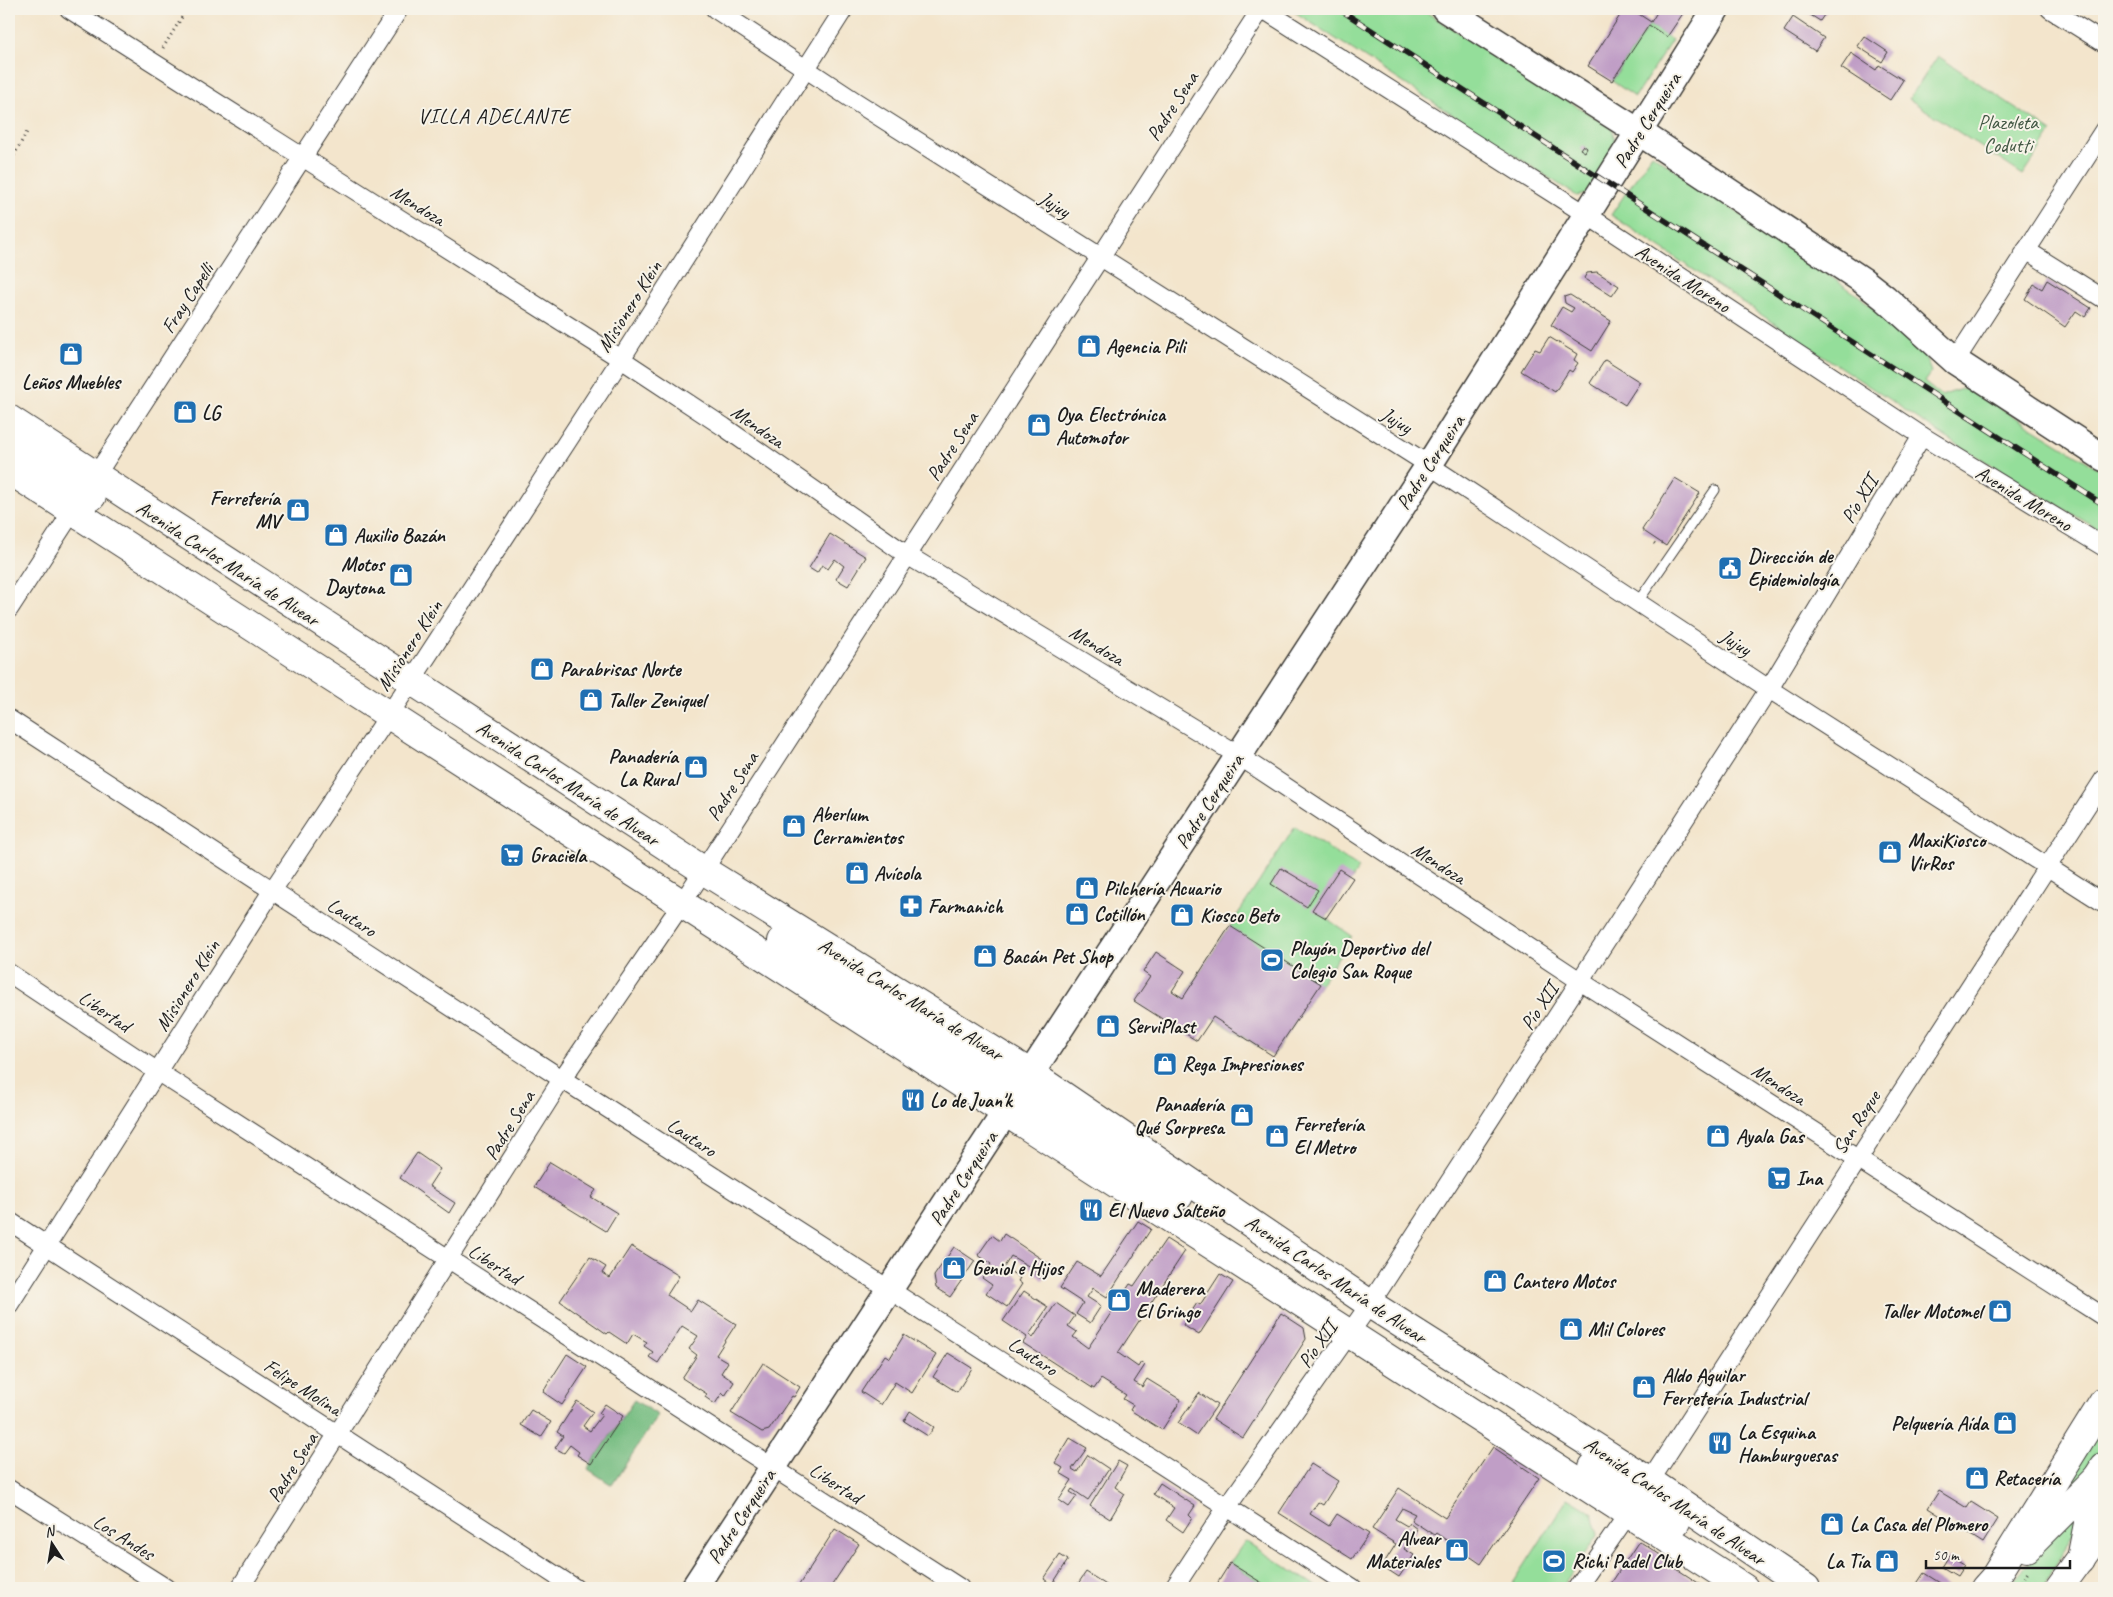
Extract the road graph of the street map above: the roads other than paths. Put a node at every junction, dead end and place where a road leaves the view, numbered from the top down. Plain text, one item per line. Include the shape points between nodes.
1 (69, 9) edge
2 (399, 9) edge
3 (715, 9) edge
4 (844, 9) edge
5 (1262, 9) edge
6 (1445, 9) edge
7 (1716, 9) edge
8 (2050, 9) edge
9 (2104, 43) edge
10 (805, 68) junction
11 (2104, 130) edge
12 (1639, 132) junction
13 (302, 158) junction
14 (1587, 215) junction
15 (2026, 250) junction
16 (1099, 257) junction
17 (2104, 299) edge
18 (621, 359) junction
19 (1955, 361) junction
20 (9, 419) edge
21 (1922, 436) junction
22 (9, 443) edge
23 (2104, 458) edge
24 (1428, 465) junction
25 (9, 470) edge
26 (1716, 490) dead end
27 (84, 494) junction
28 (2104, 548) edge
29 (907, 555) junction
30 (1637, 602) junction
31 (9, 609) edge
32 (1769, 689) junction
33 (400, 697) junction
34 (9, 719) edge
35 (1239, 756) junction
36 (2104, 779) edge
37 (2048, 868) junction
38 (693, 886) junction
39 (272, 890) junction
40 (2104, 904) edge
41 (9, 973) edge
42 (1580, 981) junction
43 (158, 1072) junction
44 (562, 1079) junction
45 (1019, 1093) junction
46 (1857, 1160) junction
47 (9, 1221) edge
48 (47, 1246) junction
49 (449, 1260) junction
50 (891, 1289) junction
51 (9, 1305) edge
52 (1361, 1317) junction
53 (2104, 1317) edge
54 (2104, 1401) edge
55 (338, 1434) junction
56 (773, 1467) junction
57 (2101, 1473) edge
58 (9, 1489) edge
59 (1639, 1498) junction
60 (1227, 1507) junction
61 (2104, 1526) edge
62 (2081, 1558) junction
63 (1990, 1583) edge
64 (166, 1588) edge
65 (240, 1588) edge
66 (575, 1588) edge
67 (694, 1588) edge
68 (960, 1588) edge
69 (1174, 1588) edge
70 (1353, 1588) edge
71 (1577, 1588) edge
72 (1744, 1588) edge
73 (1775, 1588) edge
74 (1806, 1588) edge
75 (2059, 1588) edge

1 - 13 street, Mendoza
2 - 13 street, Fray Capelli
3 - 10 street, Jujuy
4 - 10 street, Misionero Klein
5 - 14 street, Avenida Moreno
5 - 16 street, Padre Sena
6 - 12 street
7 - 12 street, Padre Cerqueira
8 - 9 street
10 - 16 street, Jujuy
10 - 18 street, Misionero Klein
11 - 15 street
12 - 14 street, Padre Cerqueira
12 - 19 street via 1862,280
13 - 18 street, Mendoza
13 - 27 street, Fray Capelli
14 - 21 street, Avenida Moreno
14 - 24 street, Padre Cerqueira
15 - 17 street
15 - 19 street
16 - 24 street, Jujuy
16 - 29 street, Padre Sena
18 - 29 street, Mendoza
18 - 33 street, Misionero Klein
19 - 23 street
20 - 27 main road, Avenida Carlos María de Alvear
21 - 28 street, Avenida Moreno
21 - 32 street, Pío XII
22 - 27 main road, Avenida Carlos María de Alvear
24 - 30 street, Jujuy
24 - 35 street, Padre Cerqueira
25 - 27 main road, Avenida Carlos María de Alvear
26 - 30 lane
27 - 31 street, Fray Capelli
27 - 33 main road, Avenida Carlos María de Alvear
29 - 35 street, Mendoza
29 - 38 street, Padre Sena
30 - 32 street, Jujuy
32 - 37 street, Jujuy
32 - 42 street, Pío XII
33 - 38 main road, Avenida Carlos María de Alvear
33 - 39 street, Misionero Klein
34 - 39 street, Lautaro
35 - 42 street, Mendoza
35 - 45 street, Padre Cerqueira
36 - 37 street, San Roque
37 - 40 street, Jujuy
37 - 46 street, San Roque
38 - 44 street, Padre Sena
38 - 45 main road, Avenida Carlos María de Alvear
39 - 43 street, Misionero Klein
39 - 44 street, Lautaro
41 - 43 street, Libertad
42 - 46 street, Mendoza
42 - 52 street, Pío XII
43 - 48 street, Misionero Klein
43 - 49 street, Libertad
44 - 49 street, Padre Sena
44 - 50 street, Lautaro
45 - 50 street, Padre Cerqueira
45 - 52 main road, Avenida Carlos María de Alvear
46 - 53 street, Mendoza
46 - 59 street, San Roque
47 - 48 street, Felipe Molina
48 - 51 street, Misionero Klein
48 - 55 street, Felipe Molina
49 - 55 street, Padre Sena
49 - 56 street, Libertad
50 - 56 street, Padre Cerqueira
50 - 60 street, Lautaro
52 - 59 main road, Avenida Carlos María de Alvear
52 - 59 main road, Avenida Carlos María de Alvear
52 - 60 street, Pío XII
54 - 63 main road
55 - 65 street, Padre Sena
55 - 66 street, Felipe Molina
56 - 67 street, Padre Cerqueira
56 - 68 street, Libertad
57 - 62 main road
57 - 63 main road
58 - 64 street, Los Andes
59 - 71 street, San Roque
59 - 72 main road, Avenida Carlos María de Alvear
59 - 73 main road, Avenida Carlos María de Alvear
59 - 74 main road, Avenida Carlos María de Alvear
60 - 69 street, Pío XII
60 - 70 street, Lautaro
61 - 62 main road
62 - 75 main road

